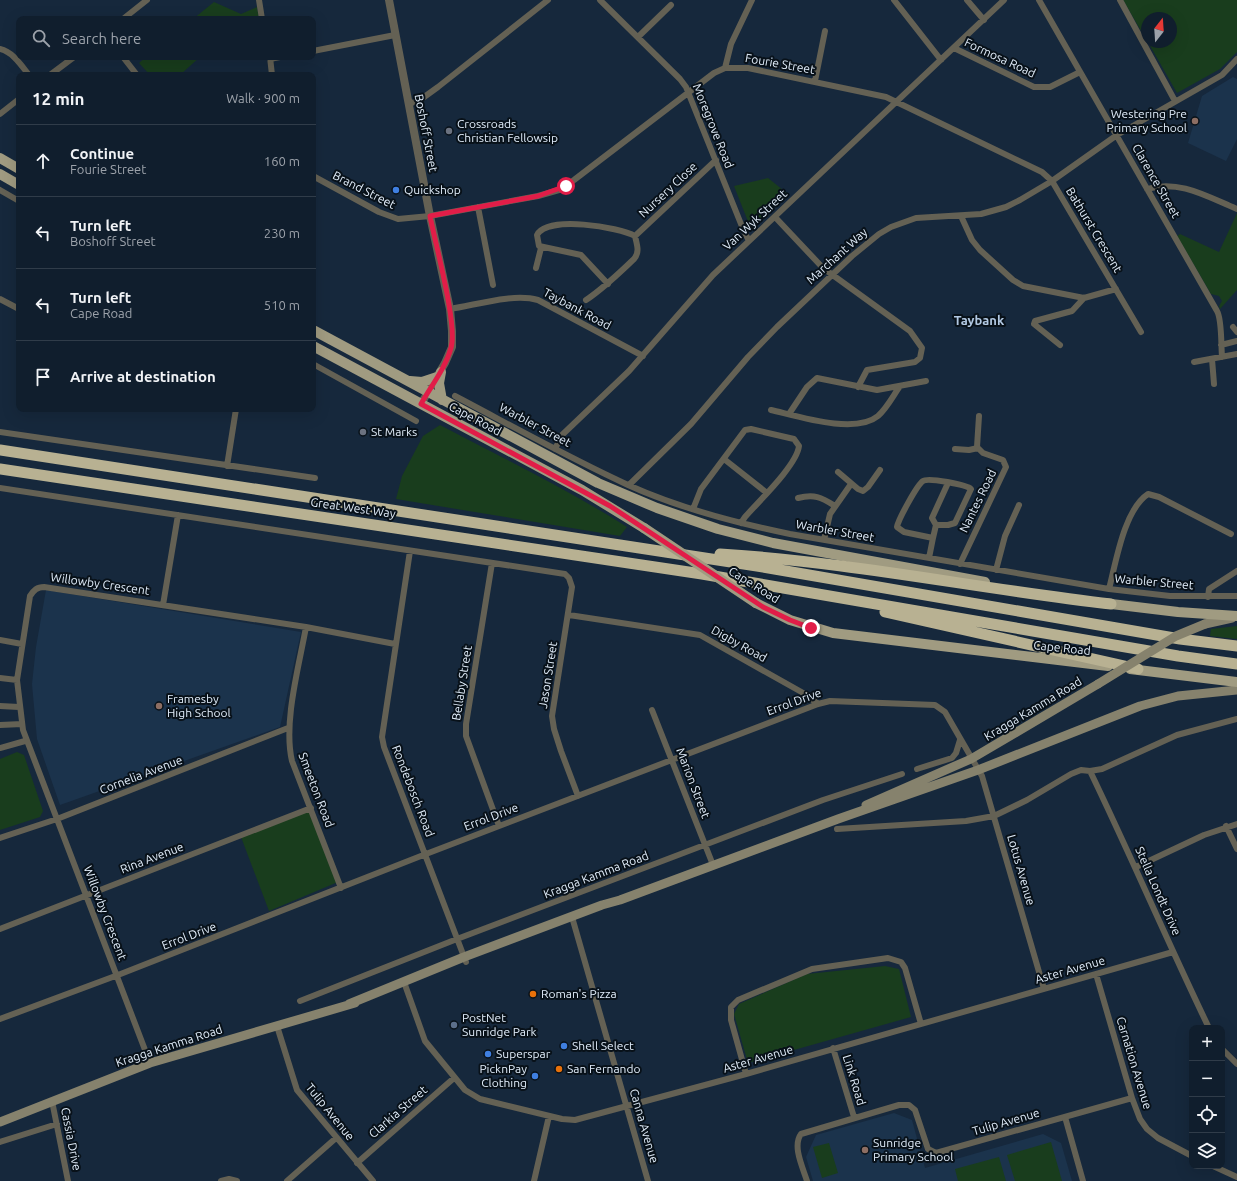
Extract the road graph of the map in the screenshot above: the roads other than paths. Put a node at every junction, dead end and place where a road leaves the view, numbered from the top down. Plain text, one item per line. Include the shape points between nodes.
1 (147, 0) edge
2 (259, 0) edge
3 (389, 0) edge
4 (548, 0) edge
5 (600, 0) edge
6 (752, 0) edge
7 (894, 0) edge
8 (967, 0) edge
9 (1004, 0) edge
10 (1039, 0) edge
11 (1120, 0) edge
12 (671, 5) dead end
13 (127, 16) edge
14 (262, 16) edge
15 (984, 20) junction
16 (825, 31) dead end
17 (395, 35) junction
18 (638, 37) junction
19 (954, 48) junction
20 (0, 49) edge
21 (316, 50) edge
22 (1237, 59) edge
23 (16, 60) edge
24 (16, 60) edge
25 (70, 60) edge
26 (125, 60) edge
27 (270, 60) edge
28 (941, 60) junction
29 (725, 68) junction
30 (26, 72) edge
31 (54, 72) edge
32 (135, 72) edge
33 (272, 72) edge
34 (1080, 72) junction
35 (814, 81) junction
36 (688, 91) junction
37 (16, 101) edge
38 (1175, 101) junction
39 (896, 102) junction
40 (409, 104) junction
41 (0, 114) edge
42 (1117, 135) junction
43 (0, 158) edge
44 (716, 160) junction
45 (16, 168) edge
46 (0, 174) edge
47 (316, 178) edge
48 (1052, 181) junction
49 (16, 183) edge
50 (1147, 189) junction
51 (0, 190) edge
52 (16, 199) edge
53 (478, 207) junction
54 (1237, 209) edge
55 (430, 216) junction
56 (961, 216) junction
57 (775, 217) junction
58 (635, 236) junction
59 (749, 241) junction
60 (540, 248) junction
61 (536, 268) dead end
62 (832, 275) junction
63 (608, 284) junction
64 (494, 285) dead end
65 (1116, 289) junction
66 (1084, 298) junction
67 (0, 299) edge
68 (586, 300) dead end
69 (16, 307) edge
70 (450, 309) junction
71 (316, 332) edge
72 (1141, 332) dead end
73 (1237, 341) edge
74 (1060, 345) dead end
75 (1221, 345) junction
76 (316, 348) edge
77 (1237, 354) edge
78 (643, 356) junction
79 (1222, 357) junction
80 (1212, 358) junction
81 (1194, 362) dead end
82 (316, 366) edge
83 (439, 375) junction
84 (404, 379) junction
85 (926, 381) dead end
86 (1214, 384) dead end
87 (900, 386) junction
88 (858, 387) junction
89 (428, 392) junction
90 (455, 396) dead end
91 (442, 400) junction
92 (421, 404) junction
93 (771, 410) dead end
94 (236, 412) edge
95 (788, 414) junction
96 (979, 416) dead end
97 (416, 421) dead end
98 (0, 432) edge
99 (978, 448) junction
100 (555, 449) junction
101 (955, 449) dead end
102 (0, 450) edge
103 (724, 459) junction
104 (227, 466) junction
105 (0, 469) edge
106 (880, 470) dead end
107 (838, 472) dead end
108 (315, 478) dead end
109 (948, 483) junction
110 (851, 484) junction
111 (629, 485) junction
112 (0, 488) edge
113 (767, 493) junction
114 (798, 498) dead end
115 (1019, 505) dead end
116 (834, 506) junction
117 (693, 509) junction
118 (178, 515) junction
119 (741, 523) junction
120 (936, 525) junction
121 (1231, 534) dead end
122 (934, 538) junction
123 (824, 540) junction
124 (651, 550) junction
125 (410, 551) junction
126 (929, 558) junction
127 (492, 563) junction
128 (960, 564) junction
129 (996, 570) junction
130 (1237, 571) edge
131 (702, 574) junction
132 (1109, 589) junction
133 (1236, 595) edge
134 (1208, 597) junction
135 (1111, 604) junction
136 (163, 605) junction
137 (569, 615) junction
138 (1237, 616) edge
139 (306, 627) junction
140 (0, 640) edge
141 (22, 644) junction
142 (395, 644) junction
143 (1237, 646) edge
144 (1237, 664) edge
145 (1138, 669) junction
146 (0, 678) edge
147 (17, 680) junction
148 (1237, 682) edge
149 (1237, 690) edge
150 (818, 704) junction
151 (0, 706) edge
152 (19, 707) junction
153 (652, 710) dead end
154 (1237, 719) edge
155 (22, 724) junction
156 (0, 725) edge
157 (288, 728) junction
158 (960, 740) junction
159 (26, 741) junction
160 (0, 748) edge
161 (971, 759) junction
162 (673, 761) junction
163 (917, 769) dead end
164 (978, 770) junction
165 (1090, 771) junction
166 (902, 774) dead end
167 (578, 796) junction
168 (311, 808) junction
169 (994, 816) junction
170 (58, 819) junction
171 (838, 819) junction
172 (1237, 824) edge
173 (499, 826) junction
174 (1226, 826) junction
175 (837, 829) dead end
176 (0, 838) edge
177 (706, 846) junction
178 (1237, 849) edge
179 (426, 854) junction
180 (713, 865) junction
181 (1136, 867) junction
182 (341, 888) junction
183 (86, 896) junction
184 (572, 919) junction
185 (0, 929) edge
186 (457, 939) junction
187 (1173, 952) junction
188 (465, 960) junction
189 (1096, 974) junction
190 (118, 976) junction
191 (405, 985) junction
192 (1044, 990) junction
193 (300, 1001) dead end
194 (0, 1019) edge
195 (922, 1024) junction
196 (1208, 1025) edge
197 (277, 1026) junction
198 (833, 1048) junction
199 (1225, 1052) edge
200 (150, 1063) junction
201 (1237, 1064) edge
202 (746, 1074) junction
203 (454, 1078) junction
204 (1132, 1098) junction
205 (52, 1101) junction
206 (627, 1106) junction
207 (549, 1116) junction
208 (1065, 1117) junction
209 (854, 1118) junction
210 (0, 1122) edge
211 (57, 1124) junction
212 (336, 1138) junction
213 (0, 1142) edge
214 (1189, 1154) edge
215 (357, 1163) junction
216 (1220, 1169) edge
217 (1237, 1177) edge
218 (68, 1181) edge
219 (221, 1181) edge
220 (237, 1181) edge
221 (287, 1181) edge
222 (373, 1181) edge
223 (534, 1181) edge
224 (648, 1181) edge
225 (807, 1181) edge
226 (1083, 1181) edge

1 - 13 street
2 - 14 street
3 - 17 street, Boshoff Street
4 - 40 street via 438,87 420,100
5 - 18 street, Moregrove Road
6 - 29 street via 731,44
7 - 28 street
8 - 15 street
9 - 15 street, Van Wyk Street
10 - 34 street, Clarence Street
11 - 38 street
12 - 18 street
15 - 19 street, Van Wyk Street
16 - 35 street
17 - 21 street
17 - 40 street, Boshoff Street
18 - 36 street, Moregrove Road via 680,79
19 - 28 street, Van Wyk Street
19 - 34 street, Formosa Road via 1034,86 1050,87
20 - 23 street
22 - 38 street, Marchant Way via 1222,75
24 - 30 street
25 - 31 street
26 - 32 street
27 - 33 street
28 - 39 street, Van Wyk Street
29 - 35 street, Fourie Street via 748,68
29 - 36 street, Fourie Street
34 - 42 street, Clarence Street
35 - 39 street, Fourie Street via 877,94
36 - 44 street, Moregrove Road
36 - 53 street, Fourie Street via 566,186 538,196
37 - 41 street
38 - 42 street, Marchant Way
39 - 48 street, Fourie Street via 1038,170
39 - 57 street, Van Wyk Street
40 - 55 street, Boshoff Street
42 - 48 street, Marchant Way
42 - 50 street, Clarence Street
43 - 45 main road
44 - 58 street, Nursery Close
44 - 59 street, Moregrove Road
46 - 49 main road
47 - 55 street, Brand Street via 390,217 407,219
48 - 56 street, Marchant Way via 1006,207
48 - 65 street, Bathurst Crescent
50 - 54 street via 1158,185 1187,188
50 - 75 street, Clarence Street via 1220,316
51 - 52 street
53 - 55 street, Fourie Street
53 - 64 street
55 - 70 street, Boshoff Street
56 - 62 street, Marchant Way via 923,217 891,227 867,243
56 - 66 street, Bathurst Crescent via 975,245 1018,284
57 - 59 street, Van Wyk Street
57 - 62 street
58 - 60 street via 606,227 556,225 542,229 538,233
58 - 63 street via 638,250 636,256
59 - 78 street, Van Wyk Street via 694,294
60 - 61 street
60 - 63 street via 581,255
62 - 88 street via 910,331 922,348 918,360 867,370
62 - 111 street, Marchant Way via 748,357 691,424
63 - 68 street
65 - 66 street, Bathurst Crescent
65 - 72 street, Bathurst Crescent
66 - 74 street via 1072,311 1035,321 1034,324
67 - 69 street
70 - 78 street, Taybank Road via 512,298 532,298
70 - 83 street, Boshoff Street via 452,342
71 - 84 main road, Cape Road
73 - 75 street
75 - 79 street, Clarence Street
76 - 92 main road, Cape Road
77 - 79 street
78 - 100 street, Van Wyk Street via 562,435
79 - 80 street
80 - 81 street
80 - 86 street
82 - 97 street
83 - 84 main road via 422,382
83 - 89 street, Boshoff Street
83 - 91 main road
84 - 89 main road, Cape Road
85 - 87 street
87 - 88 street via 877,390
87 - 95 street via 878,416 862,423 827,422
88 - 95 street via 817,378 807,387
89 - 91 main road, Cape Road
89 - 92 street, Boshoff Street
90 - 100 street, Warbler Street
91 - 135 main road, Cape Road via 598,483 710,527 793,547
92 - 145 main road, Cape Road, bridge via 582,490 756,603 796,623 840,634
93 - 95 street
94 - 104 street
96 - 99 street via 976,438
98 - 104 street, Great West Way
99 - 101 street
99 - 128 street, Nantes Road via 983,453 1003,460 1006,467
100 - 111 street, Warbler Street
102 - 124 highway, Great West Way
103 - 113 street
103 - 113 street via 748,429 797,441 797,453
103 - 117 street via 699,492
104 - 108 street, Great West Way
105 - 131 highway, Great West Way
106 - 110 street via 866,490 860,490
107 - 110 street
109 - 120 street via 932,515
109 - 120 street via 967,486 971,492 955,523
109 - 122 street via 930,479 922,482 897,524 898,529 904,532
110 - 116 street
111 - 117 street, Warbler Street
112 - 118 street
113 - 119 street
114 - 116 street via 819,496
115 - 129 street via 1005,536
116 - 123 street
117 - 119 street, Warbler Street
118 - 125 street
118 - 136 street
119 - 123 street, Warbler Street
120 - 122 street
121 - 132 street via 1159,497 1148,494 1132,512 1122,538
122 - 126 street
123 - 126 street, Warbler Street
124 - 135 highway via 815,562
124 - 143 highway via 1180,639
125 - 127 street
125 - 142 street, Rondebosch Road
126 - 128 street, Warbler Street
127 - 137 street, Jason Street via 560,572 570,578 572,587
127 - 173 street, Bellaby Street via 466,736
128 - 129 street, Warbler Street
129 - 132 street, Warbler Street
130 - 134 street via 1209,589
131 - 144 highway via 1171,655
131 - 145 highway
132 - 134 street, Warbler Street via 1170,596
133 - 134 street, Warbler Street
135 - 138 main road, Cape Road
136 - 139 street, Willowby Crescent
136 - 141 street, Willowby Crescent via 40,587 30,596
137 - 150 street, Digby Road via 700,635 805,694
137 - 167 street, Jason Street via 553,721
138 - 161 main road, Kragga Kamma Road, bridge via 1204,624 1176,636
139 - 142 street, Willowby Crescent
139 - 157 street, Smeeton Road
140 - 141 street
141 - 147 street, Willowby Crescent
142 - 179 street, Rondebosch Road via 382,737
145 - 148 main road, Cape Road
146 - 147 street
147 - 152 street, Willowby Crescent
149 - 164 main road, Kragga Kamma Road via 1178,696 1140,706
150 - 158 street, Errol Drive via 830,701 935,705 945,712
150 - 162 street, Errol Drive
151 - 152 street
152 - 155 street, Willowby Crescent
153 - 162 street, Marion Street
154 - 165 street via 1177,735 1106,767
155 - 156 street
155 - 159 street, Willowby Crescent
157 - 168 street, Smeeton Road via 288,748
157 - 170 street, Cornelia Avenue
158 - 161 street, Errol Drive
158 - 163 street via 952,758
159 - 160 street
159 - 170 street, Willowby Crescent
161 - 164 street, Lotus Avenue
161 - 171 main road, Kragga Kamma Road via 884,796
162 - 167 street, Errol Drive
162 - 177 street, Marion Street
164 - 169 street, Lotus Avenue
164 - 171 main road, Kragga Kamma Road
165 - 169 street via 1081,770 1070,774
165 - 181 street, Stella Londt Drive
166 - 177 street, Kragga Kamma Road via 823,800
167 - 173 street, Errol Drive
168 - 182 street, Smeeton Road
168 - 183 street, Rina Avenue
169 - 175 street via 966,821
169 - 192 street, Lotus Avenue
170 - 176 street, Cornelia Avenue
170 - 183 street, Willowby Crescent
171 - 180 main road, Kragga Kamma Road
172 - 174 street
173 - 179 street, Errol Drive
174 - 178 street
174 - 181 street
177 - 180 street, Marion Street
177 - 186 street, Kragga Kamma Road
179 - 182 street, Errol Drive
179 - 186 street, Rondebosch Road
180 - 184 main road, Kragga Kamma Road
181 - 187 street, Stella Londt Drive
182 - 190 street, Errol Drive
183 - 185 street, Rina Avenue
183 - 190 street, Willowby Crescent
184 - 188 main road, Kragga Kamma Road
184 - 206 street, Canna Avenue
186 - 188 street, Rondebosch Road
186 - 193 street, Kragga Kamma Road
187 - 189 street, Aster Avenue
187 - 196 street, Stella Londt Drive
188 - 191 main road, Kragga Kamma Road
189 - 192 street, Aster Avenue
189 - 204 street, Carnation Avenue
190 - 194 street, Errol Drive
190 - 200 street, Willowby Crescent
191 - 197 main road, Kragga Kamma Road
191 - 203 street, Aster Avenue via 426,1041
192 - 195 street, Aster Avenue
195 - 198 street, Aster Avenue
195 - 202 street via 906,968 897,960 888,958 812,969 733,1004 730,1011 731,1020
197 - 200 main road, Kragga Kamma Road
197 - 212 street, Tulip Avenue via 297,1090
198 - 202 street, Aster Avenue
198 - 209 street, Link Road
199 - 201 street
200 - 205 main road, Kragga Kamma Road
202 - 206 street, Aster Avenue
203 - 207 street, Aster Avenue via 465,1090 480,1099
203 - 215 street, Clarkia Street
204 - 208 street, Tulip Avenue
204 - 214 street, Carnation Avenue via 1147,1129
205 - 210 main road, Kragga Kamma Road
205 - 211 street, Cassia Drive
206 - 207 street, Aster Avenue via 575,1120
206 - 224 street, Canna Avenue
207 - 223 street
208 - 209 street, Tulip Avenue via 936,1152 928,1149 915,1110 908,1105 899,1105
208 - 226 street
209 - 225 street, Tulip Avenue via 805,1132 799,1137 797,1146
211 - 213 street
211 - 218 street, Cassia Drive
212 - 215 street, Tulip Avenue
212 - 221 street
215 - 222 street, Tulip Avenue
216 - 217 street
219 - 220 street

